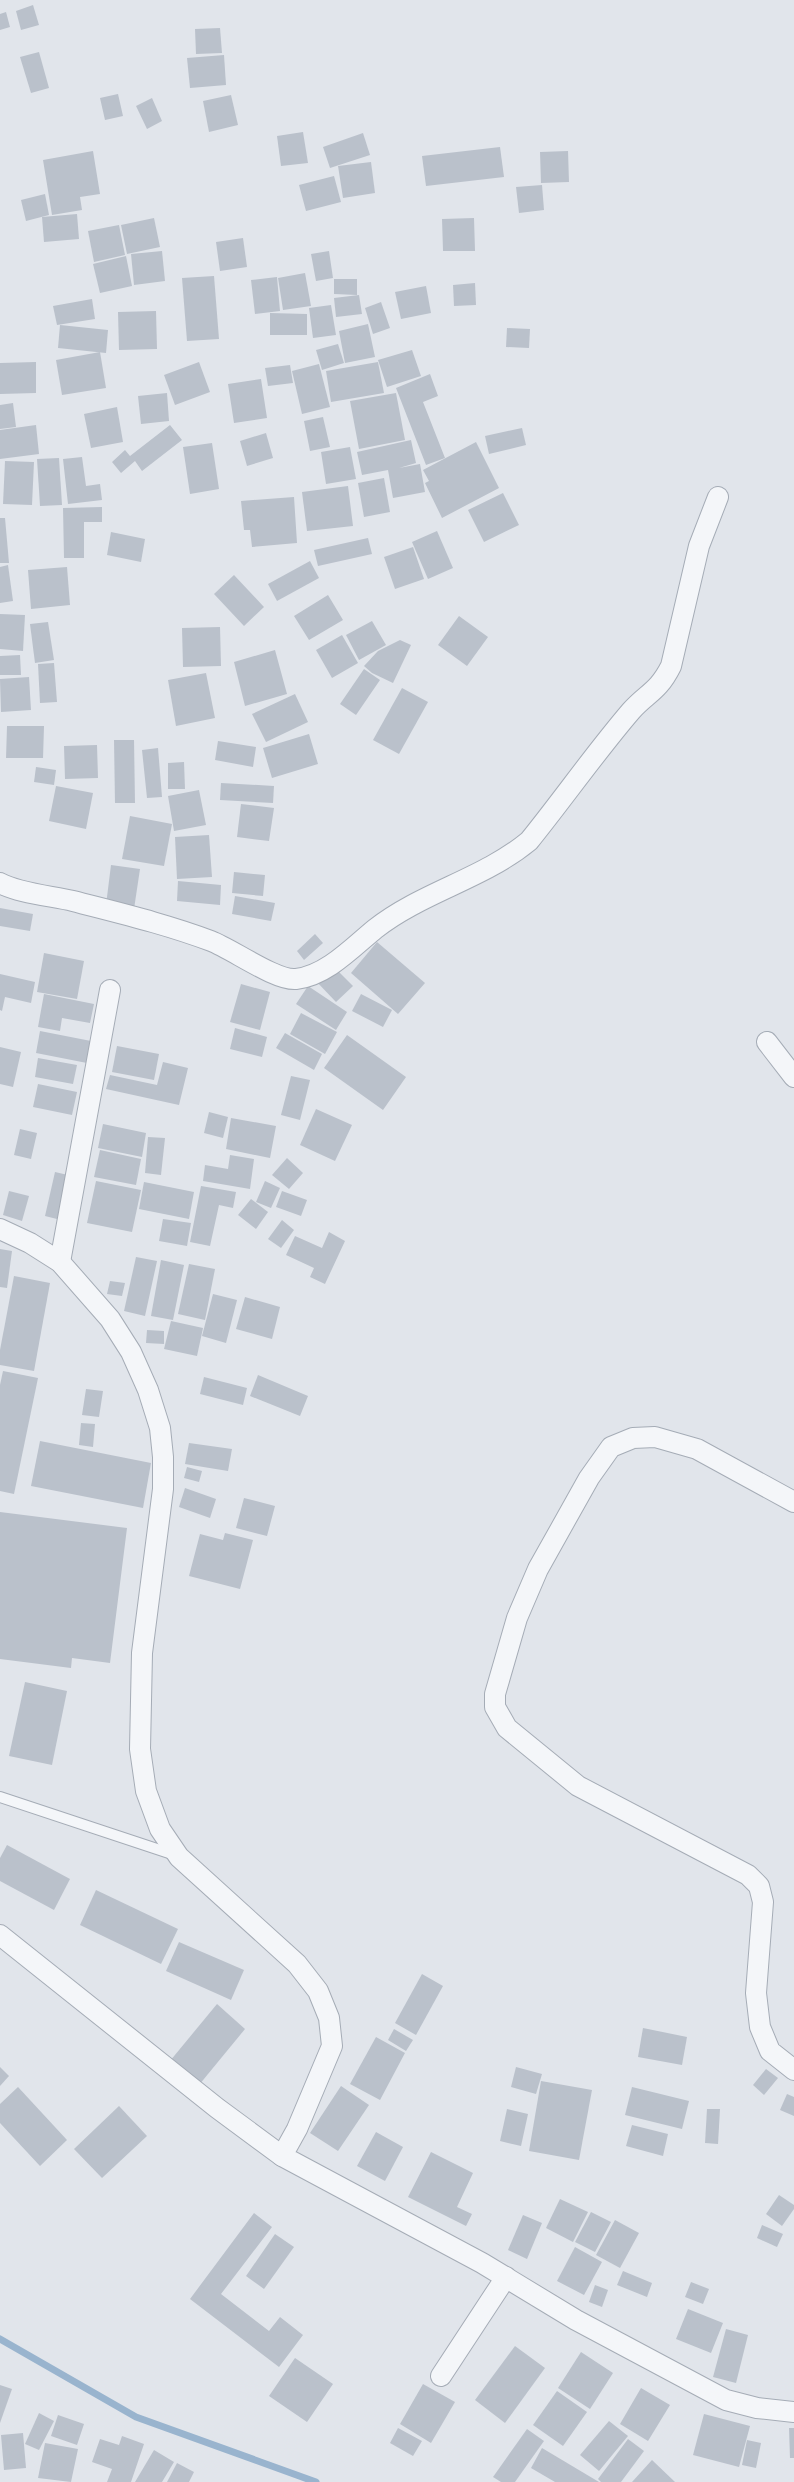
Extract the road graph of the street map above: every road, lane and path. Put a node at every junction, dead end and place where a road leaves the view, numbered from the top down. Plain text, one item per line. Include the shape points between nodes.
1 (718, 497) dead end
2 (0, 882) edge
3 (110, 990) dead end
4 (767, 1042) dead end
5 (794, 1077) edge
6 (0, 1229) edge
7 (60, 1262) junction
8 (794, 1502) edge
9 (0, 1798) edge
10 (179, 1856) junction
11 (0, 1935) edge
12 (794, 2070) edge
13 (282, 2156) junction
14 (506, 2278) junction
15 (441, 2376) dead end
16 (794, 2412) edge

1 - 2 street via 699,546 671,666 665,678 632,710 529,842 510,857 377,927 346,954 310,976 294,979 275,973 212,941
3 - 7 street
4 - 5 street
6 - 7 street
7 - 10 street via 110,1319 132,1352 160,1428 164,1457 163,1489 142,1653 140,1749 146,1791 160,1829
8 - 12 street via 696,1449 654,1437 633,1438 610,1447 538,1569 517,1618 495,1694 495,1707 507,1728 578,1786 748,1876 759,1886 763,1902 756,1993 760,2027 770,2051
9 - 10 lane
10 - 13 street via 296,1964 318,1991 329,2018 332,2046
11 - 13 street
13 - 14 street
14 - 15 street
14 - 16 street via 576,2320 726,2400 756,2408

